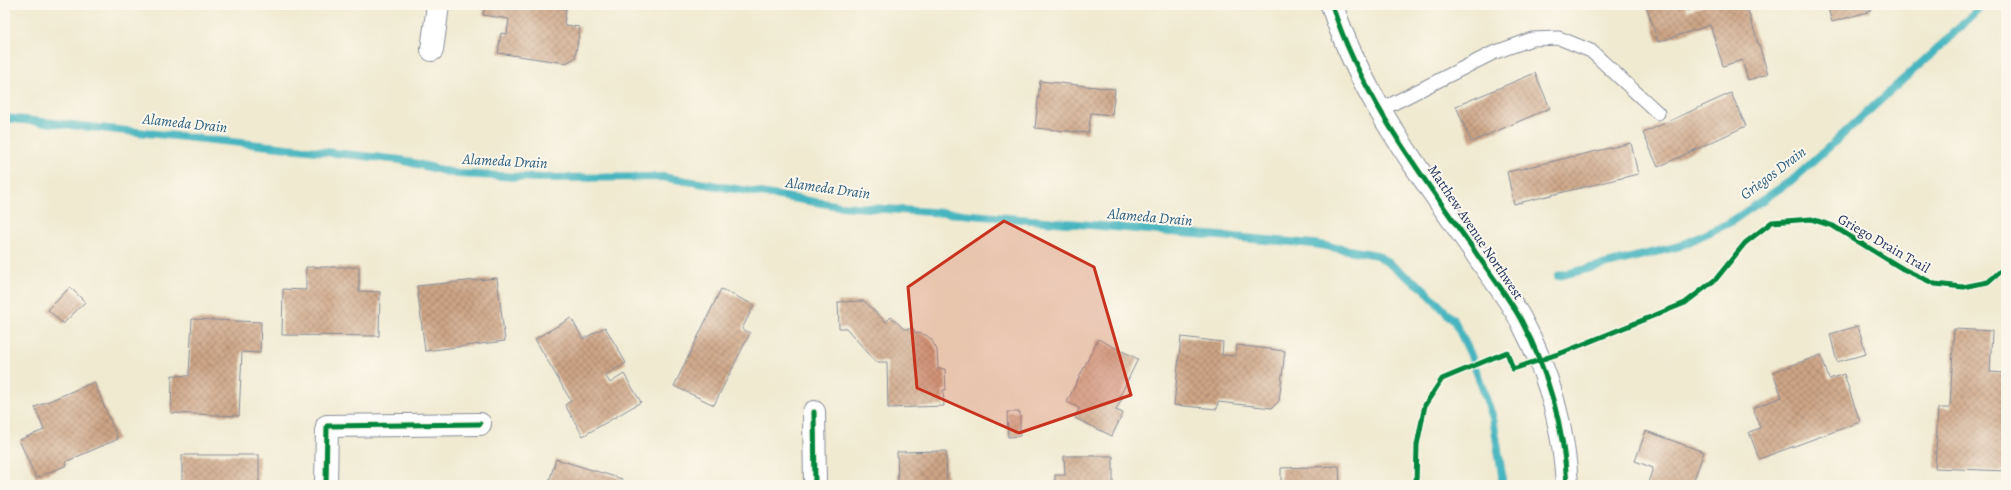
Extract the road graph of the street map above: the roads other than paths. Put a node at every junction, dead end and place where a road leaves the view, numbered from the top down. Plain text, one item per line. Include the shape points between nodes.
1 (438, 5) edge
2 (1332, 5) edge
3 (432, 50) dead end
4 (1380, 110) junction
5 (1658, 113) dead end
6 (814, 412) dead end
7 (480, 424) dead end
8 (326, 485) edge
9 (815, 485) edge
10 (1567, 485) edge

1 - 3 street
2 - 4 street, Matthew Avenue Northwest via 1339,28
4 - 5 lane via 1493,53 1532,39 1559,38 1591,51
4 - 10 street, Matthew Avenue Northwest via 1521,319 1540,360 1557,411
6 - 9 street
7 - 8 street via 327,426

